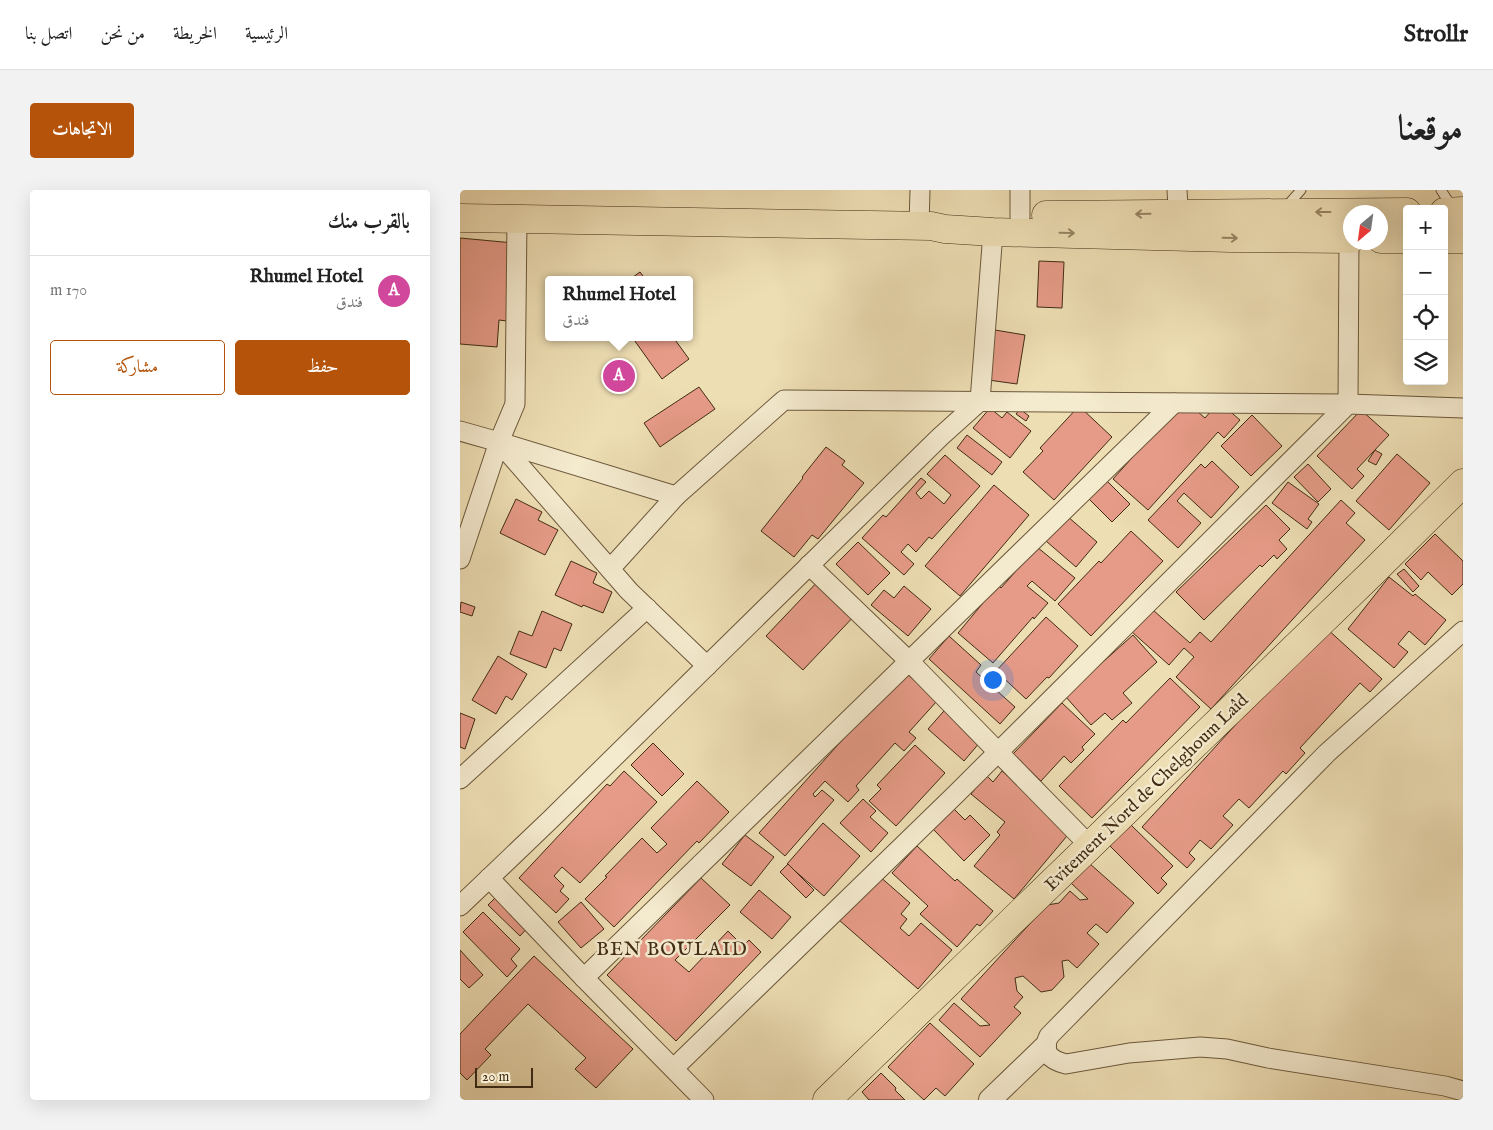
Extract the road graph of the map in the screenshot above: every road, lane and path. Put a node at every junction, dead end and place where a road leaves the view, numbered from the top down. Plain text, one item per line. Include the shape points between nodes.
1 (920, 190) edge
2 (1020, 190) edge
3 (1301, 190) edge
4 (1403, 212) edge
5 (1178, 213) edge
6 (1020, 217) junction
7 (460, 218) edge
8 (517, 220) junction
9 (1281, 225) junction
10 (925, 226) junction
11 (993, 232) junction
12 (1343, 238) edge
13 (1388, 239) edge
14 (1403, 239) edge
15 (1349, 250) edge
16 (980, 401) junction
17 (1174, 404) junction
18 (1348, 404) junction
19 (1463, 408) edge
20 (460, 432) edge
21 (499, 442) junction
22 (1463, 483) edge
23 (676, 496) junction
24 (460, 559) edge
25 (810, 565) junction
26 (610, 569) junction
27 (647, 608) junction
28 (1463, 631) edge
29 (910, 662) junction
30 (707, 666) junction
31 (998, 753) junction
32 (460, 779) edge
33 (1090, 846) junction
34 (489, 878) junction
35 (460, 906) edge
36 (584, 978) junction
37 (1046, 1047) junction
38 (674, 1068) junction
39 (1463, 1091) edge
40 (704, 1100) edge
41 (827, 1100) edge
42 (990, 1100) edge

1 - 10 street
2 - 6 street
3 - 9 lane
4 -> 9 main road
5 -> 6 main road
5 - 9 main road
11 -> 5 main road
6 - 10 main road via 956,219
7 - 8 main road
8 - 10 main road
8 - 21 street via 515,404
9 - 12 main road
10 - 11 main road
11 - 16 street
13 - 14 main road
15 - 18 street
16 - 17 street
16 - 23 street via 784,400
16 - 25 street
17 - 18 street
17 - 29 street
18 - 19 street
18 - 31 street
20 - 21 street
21 - 23 street
21 - 24 street
21 - 26 street
22 - 33 main road, Evitement Nord de Chelghoum Laîd
23 - 26 street
25 - 29 street
25 - 30 street
26 - 27 street
27 - 30 street
27 - 32 street
28 - 37 street via 1327,753 1048,1036
29 - 31 street
29 - 36 street
30 - 34 street
31 - 33 street
31 - 38 street
33 - 41 main road, Evitement Nord de Chelghoum Laîd
34 - 35 street
34 - 36 street
36 - 38 street
37 - 39 street via 1050,1057 1066,1064 1139,1052 1200,1047 1227,1049
37 - 42 street
38 - 40 street

